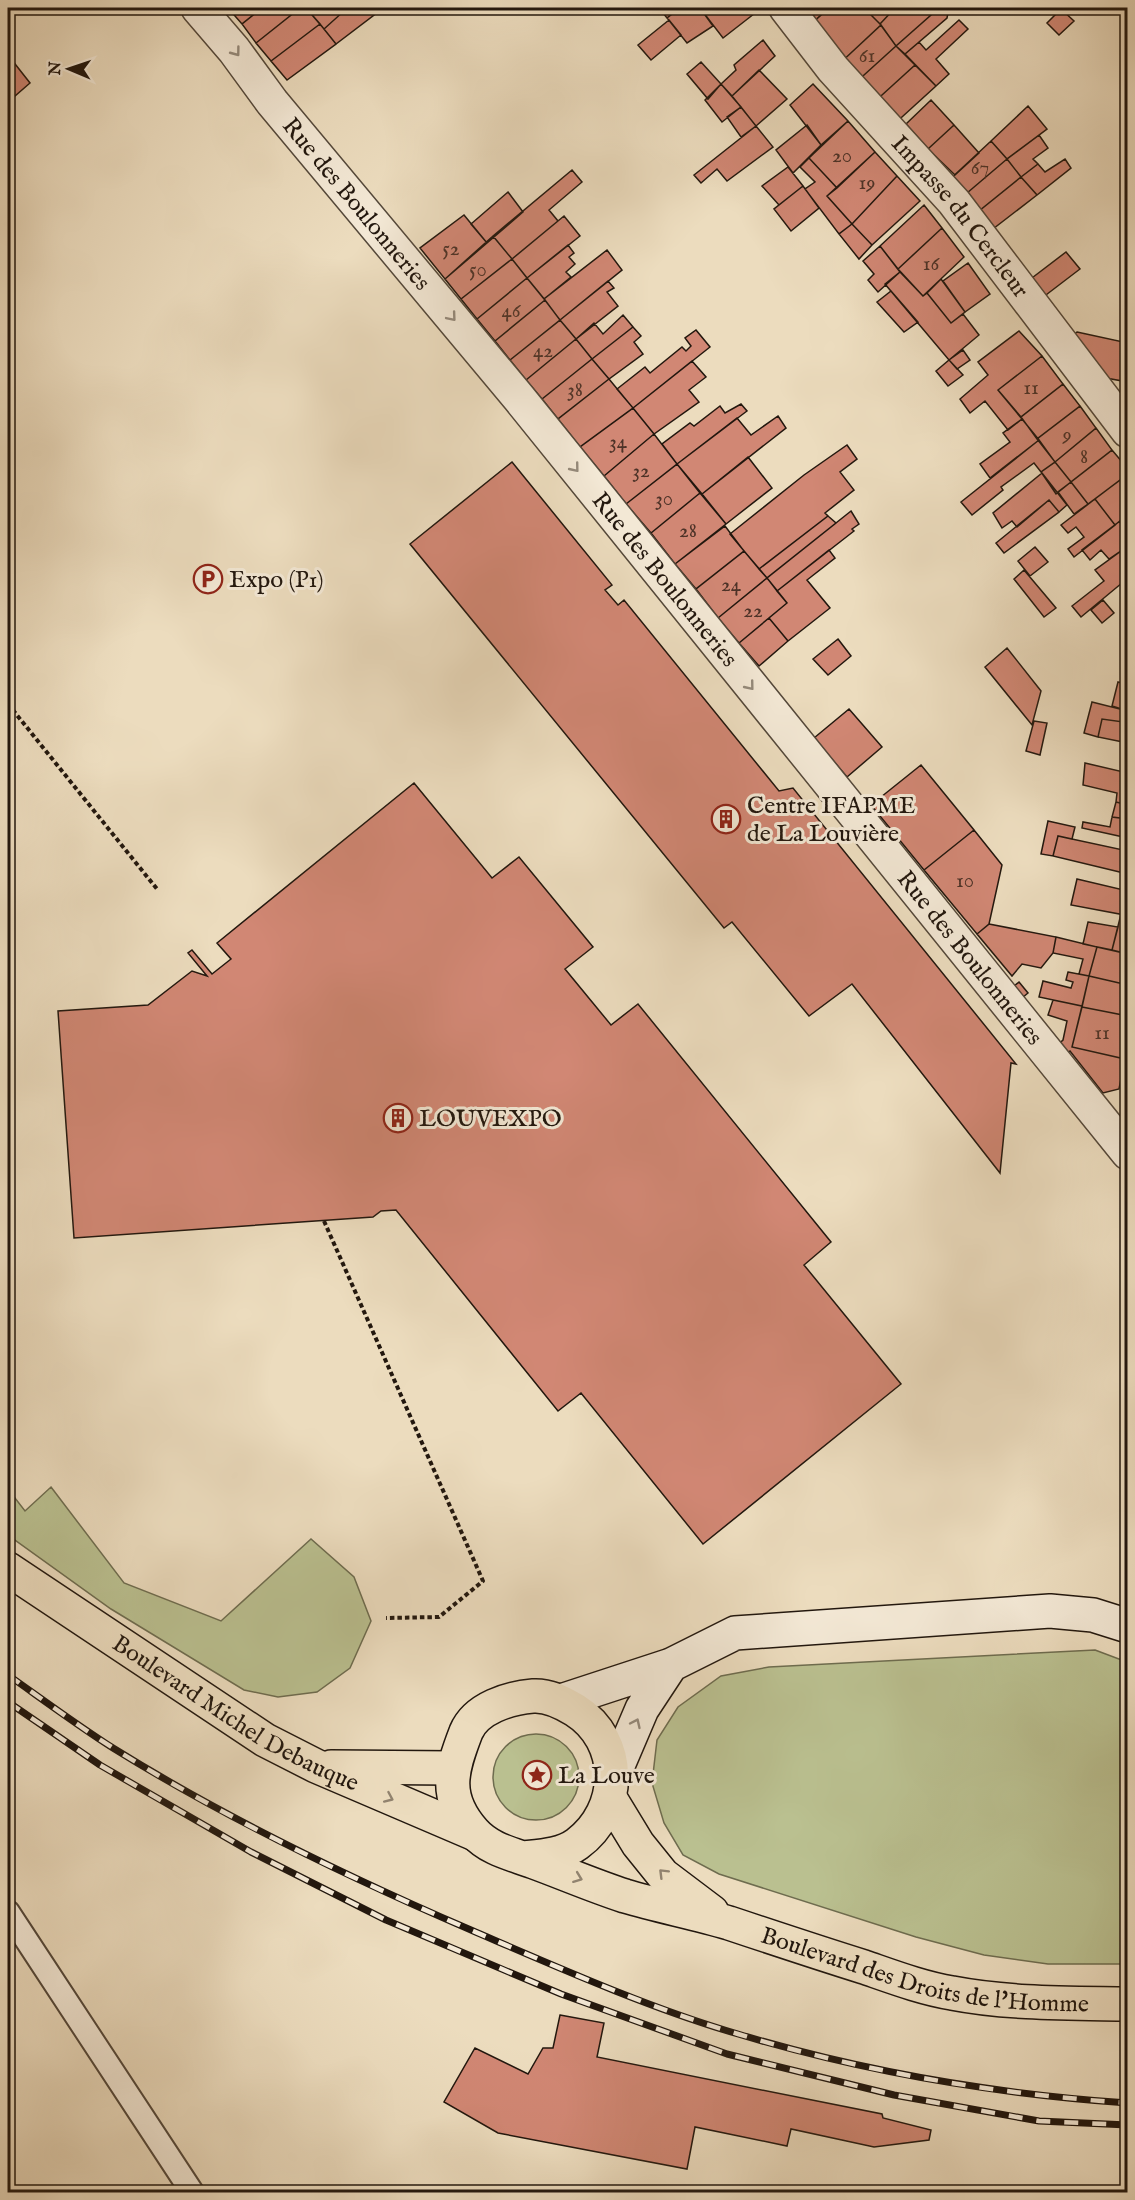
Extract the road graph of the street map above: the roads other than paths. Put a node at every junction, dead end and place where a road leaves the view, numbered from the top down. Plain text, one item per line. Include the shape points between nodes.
1 (198, 8) edge
2 (786, 8) edge
3 (1128, 430) edge
4 (1128, 1153) edge
5 (8, 1569) edge
6 (1128, 1604) edge
7 (1093, 1615) junction
8 (1128, 1626) edge
9 (671, 1665) junction
10 (561, 1701) junction
11 (316, 1766) junction
12 (452, 1768) junction
13 (611, 1788) junction
14 (475, 1834) junction
15 (523, 1857) junction
16 (8, 1912) edge
17 (725, 1922) junction
18 (1128, 2004) edge
19 (192, 2193) edge

1 -> 4 street, Rue des Boulonneries via 519,398
2 - 3 street, Impasse du Cercleur via 833,69 954,202
5 - 11 main road, Boulevard Michel Debauque via 265,1740
6 - 7 street
7 - 8 street
7 - 9 street via 1050,1611 735,1633
9 - 10 street
13 -> 9 street via 642,1709
10 - 12 main road via 537,1695 513,1698 489,1708 468,1727
10 - 13 main road via 588,1718 607,1745
11 - 12 main road
11 -> 14 main road, Boulevard Michel Debauque
12 - 14 main road via 459,1812
13 - 15 main road via 596,1827 575,1845 550,1856
17 -> 13 main road via 663,1875 638,1844
14 - 15 main road via 497,1850
15 -> 17 main road, Boulevard des Droits de l'Homme via 623,1895
16 - 19 lane
17 - 18 main road, Boulevard des Droits de l'Homme via 952,1993

